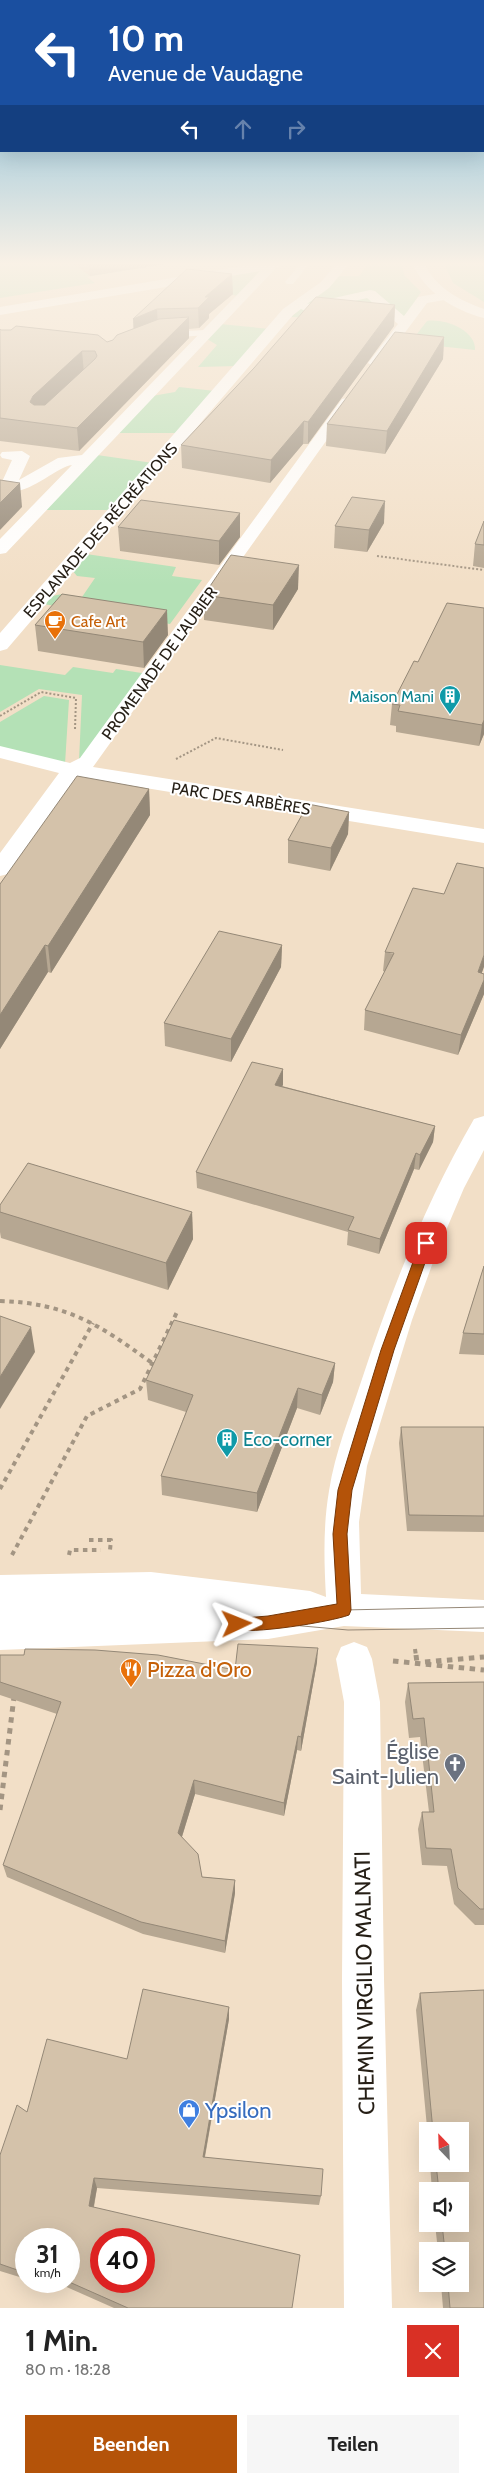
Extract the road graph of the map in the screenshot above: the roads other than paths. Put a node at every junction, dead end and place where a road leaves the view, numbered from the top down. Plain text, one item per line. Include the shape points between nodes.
1 (171, 371) edge
2 (237, 371) edge
3 (369, 371) edge
4 (366, 374) edge
5 (356, 390) edge
6 (20, 443) edge
7 (4, 459) edge
8 (86, 459) junction
9 (0, 549) edge
10 (0, 645) edge
11 (0, 752) edge
12 (73, 770) junction
13 (484, 836) edge
14 (0, 869) edge
15 (484, 1126) edge
16 (0, 1591) edge
17 (344, 1610) junction
18 (0, 1611) edge
19 (484, 1616) edge
20 (268, 1623) junction
21 (0, 1633) edge
22 (354, 1659) road end
23 (368, 2308) edge

1 - 8 street
2 - 10 street, ESPLANADE DES RÉCRÉATIONS
3 - 4 street
5 - 12 street, PROMENADE DE L'AUBIER via 87,762
6 - 7 street
7 - 8 street via 22,456 9,484 20,486 64,461
8 - 9 street
11 - 12 street, PARC DES ARBÈRES
12 - 13 street, PARC DES ARBÈRES
12 - 14 street, PROMENADE DE L'AUBIER
15 - 17 street via 440,1206 356,1448 345,1490 340,1534
16 - 17 street via 151,1588
17 - 19 street
17 - 20 street
18 - 20 lane via 149,1608
20 - 21 street
22 - 23 street, CHEMIN VIRGILIO MALNATI via 362,1702 362,1978

